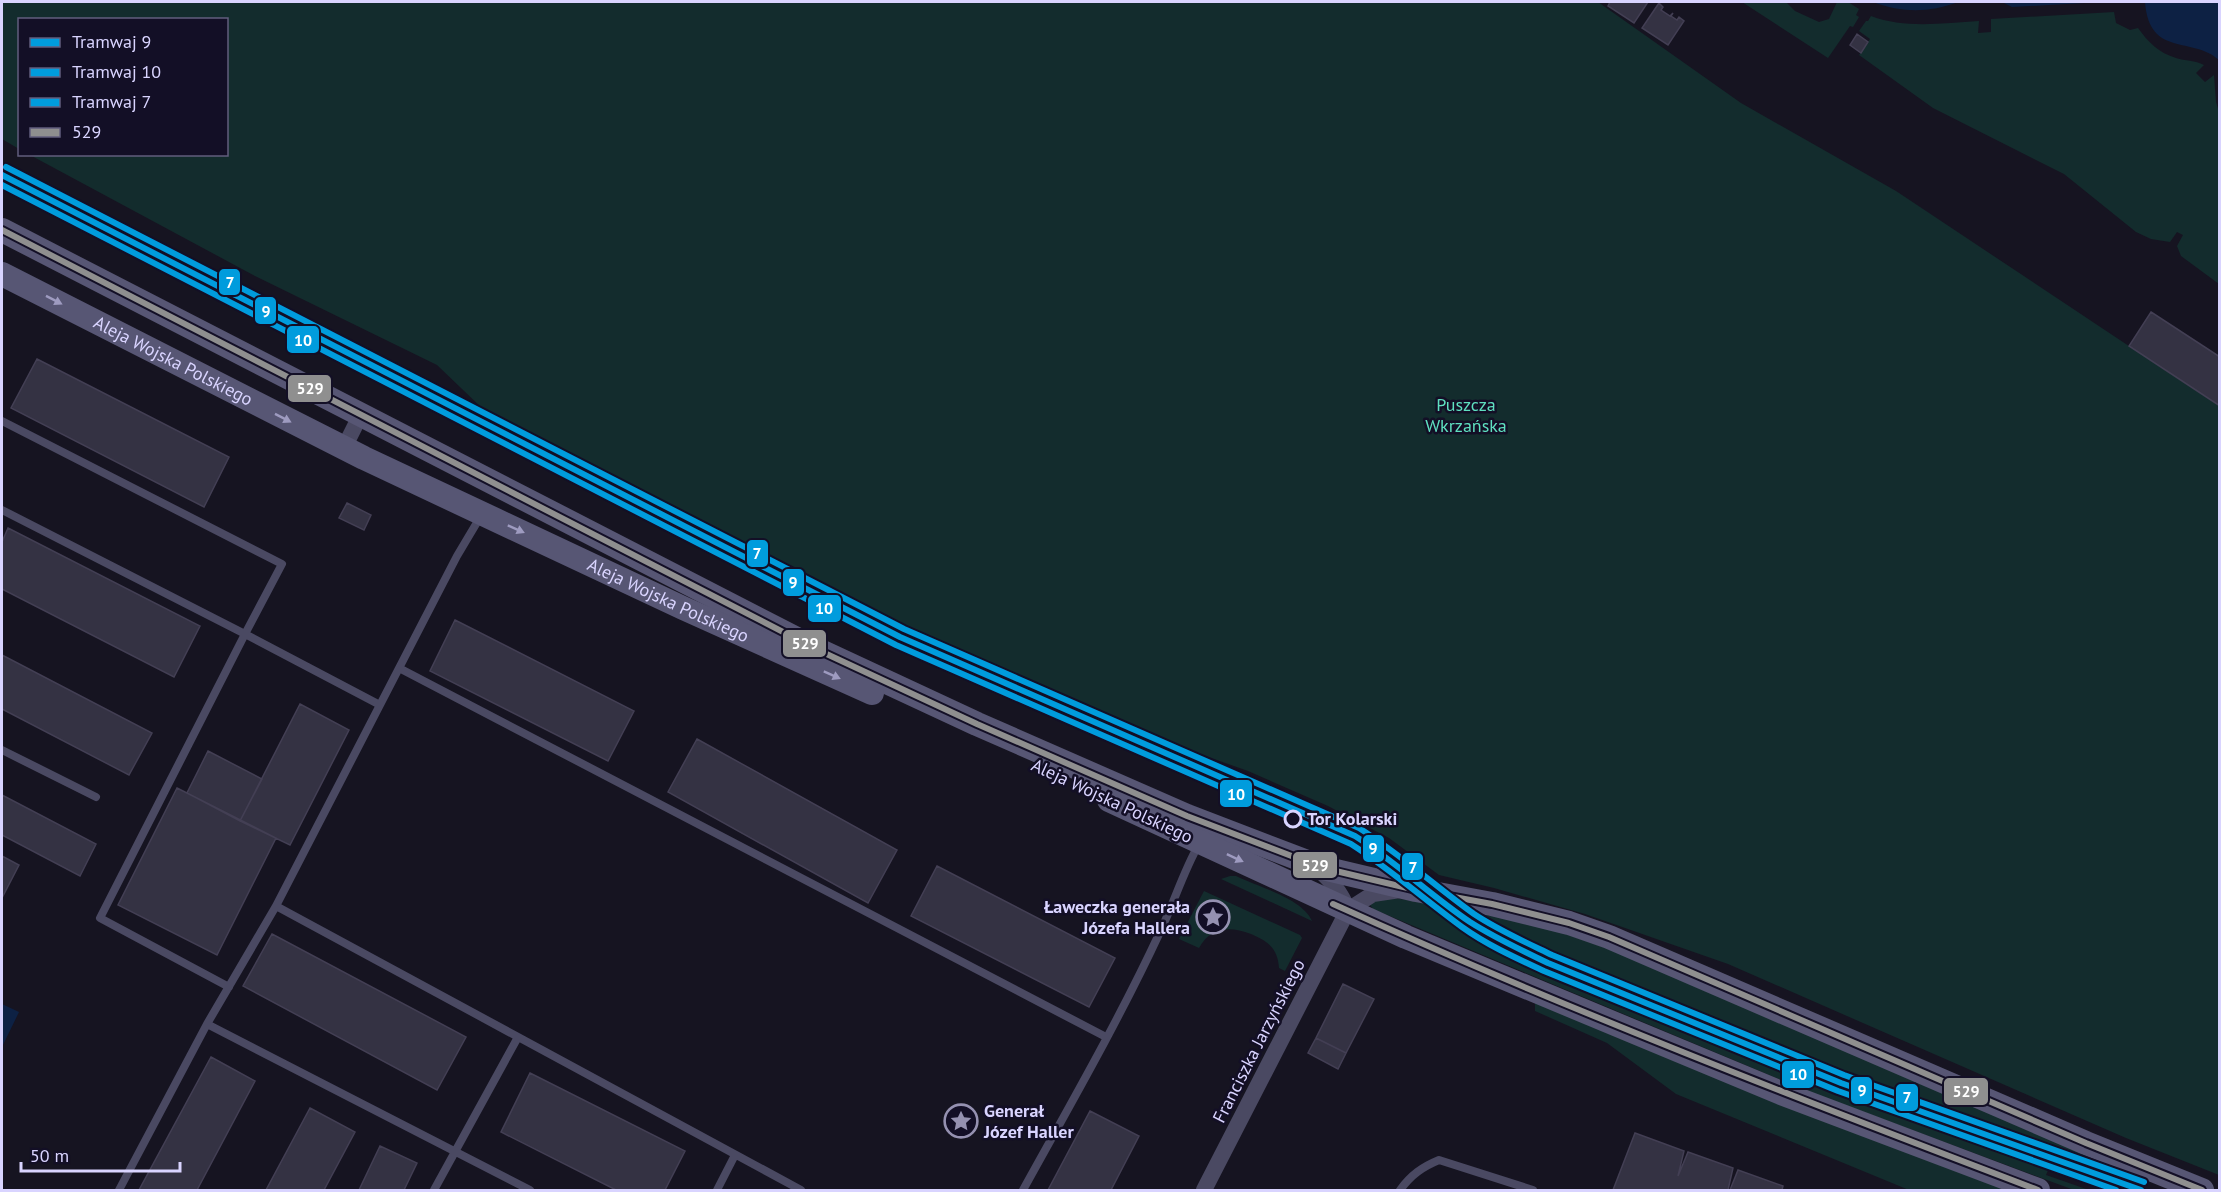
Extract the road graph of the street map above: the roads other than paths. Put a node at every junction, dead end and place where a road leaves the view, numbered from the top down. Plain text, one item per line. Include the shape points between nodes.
1 (2, 230) edge
2 (2, 274) edge
3 (361, 414) junction
4 (2, 421) edge
5 (344, 448) junction
6 (497, 485) junction
7 (2, 510) edge
8 (482, 514) junction
9 (245, 634) junction
10 (399, 668) junction
11 (380, 705) junction
12 (2, 750) edge
13 (96, 797) dead end
14 (1204, 833) junction
15 (1313, 865) junction
16 (1416, 890) junction
17 (276, 906) junction
18 (1348, 910) junction
19 (229, 987) junction
20 (207, 1024) junction
21 (518, 1037) junction
22 (1106, 1037) junction
23 (455, 1152) junction
24 (735, 1155) junction
25 (119, 1191) edge
26 (434, 1191) edge
27 (530, 1191) edge
28 (717, 1191) edge
29 (801, 1191) edge
30 (1023, 1191) edge
31 (1204, 1191) edge
32 (1400, 1191) edge
33 (1533, 1191) edge
34 (2038, 1191) edge
35 (2202, 1191) edge

1 - 3 main road, Aleja Wojska Polskiego
2 -> 5 main road, Aleja Wojska Polskiego
3 - 5 street
3 - 6 main road, Aleja Wojska Polskiego
4 - 9 lane via 282,564
5 - 8 main road, Aleja Wojska Polskiego
6 - 8 street
6 - 14 main road, Aleja Wojska Polskiego via 818,650
7 - 9 lane
8 - 10 lane
8 -> 14 main road, Aleja Wojska Polskiego via 683,608
9 - 11 lane
9 - 19 lane via 99,918
10 - 11 lane
10 - 22 lane
11 - 17 lane
12 - 13 lane
14 - 15 main road, Aleja Wojska Polskiego
14 -> 18 main road, Aleja Wojska Polskiego
14 - 22 lane via 1185,868 1161,931
15 - 16 main road, Aleja Wojska Polskiego
15 - 18 street, Aleja Wojska Polskiego via 1336,887
16 - 18 street, Aleja Wojska Polskiego via 1373,894
16 - 35 main road, Aleja Wojska Polskiego via 1569,923 1618,940
17 - 19 lane
17 - 21 lane
18 - 31 street, Franciszka Jarzyńskiego
18 - 34 main road, Aleja Wojska Polskiego via 1770,1088
19 - 20 lane
20 - 23 lane
20 - 25 lane
21 - 23 lane
21 - 24 lane
22 - 30 lane
23 - 26 lane
23 - 27 lane
24 - 28 lane
24 - 29 lane
32 - 33 lane via 1410,1176 1439,1160

